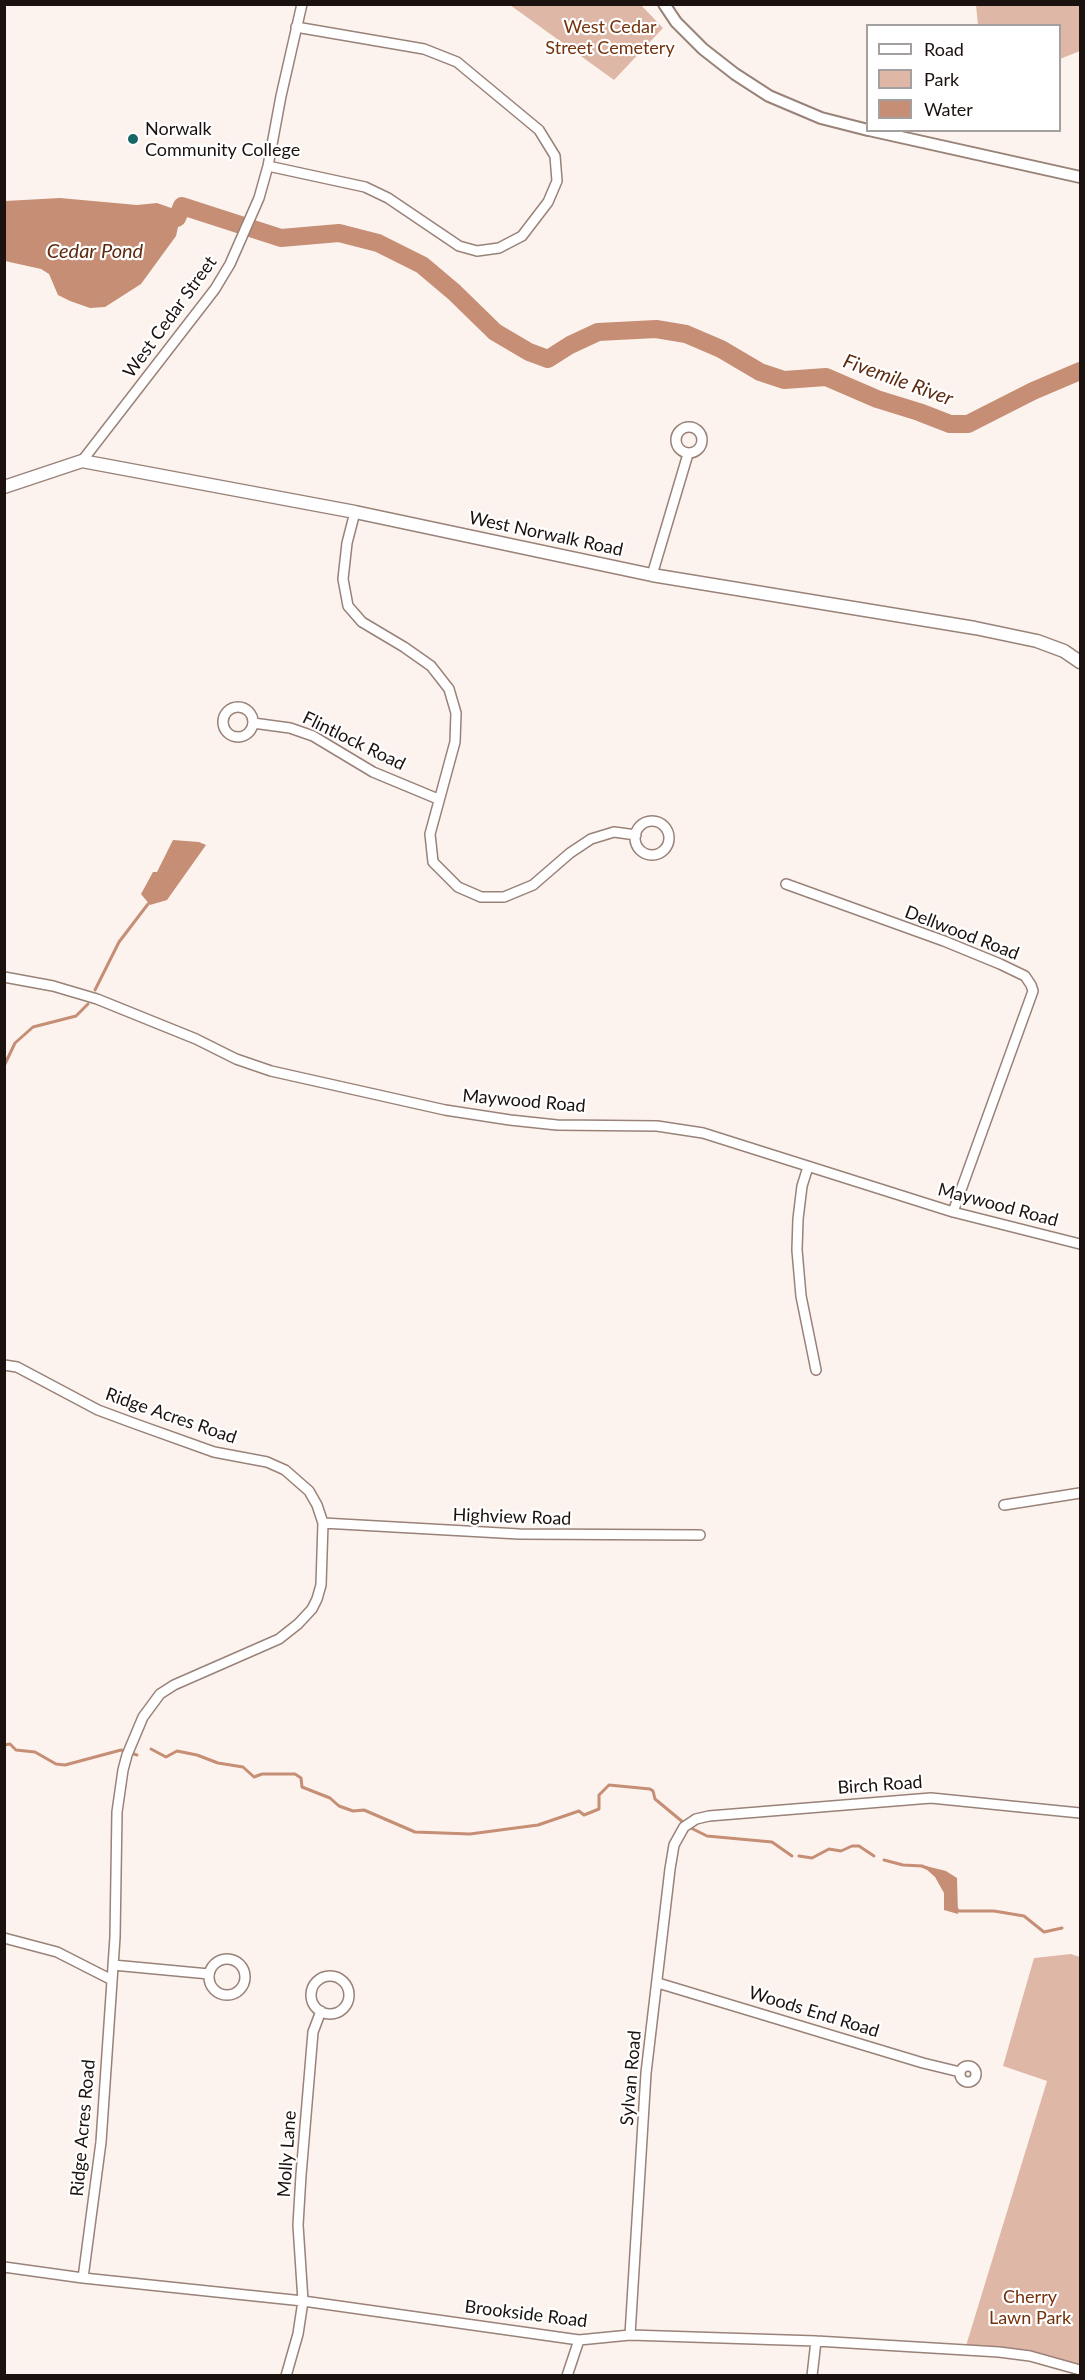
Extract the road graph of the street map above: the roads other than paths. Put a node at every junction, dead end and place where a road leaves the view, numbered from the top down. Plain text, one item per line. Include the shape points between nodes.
1 (302, 4) edge
2 (664, 4) edge
3 (296, 27) junction
4 (866, 130) edge
5 (877, 132) edge
6 (268, 166) junction
7 (1080, 177) edge
8 (688, 454) dead end
9 (82, 461) junction
10 (4, 487) edge
11 (355, 512) junction
12 (652, 575) junction
13 (1080, 662) edge
14 (253, 723) dead end
15 (438, 798) junction
16 (636, 835) dead end
17 (786, 884) dead end
18 (4, 977) edge
19 (808, 1167) junction
20 (953, 1212) junction
21 (1080, 1244) edge
22 (4, 1365) edge
23 (816, 1370) dead end
24 (1080, 1493) edge
25 (1004, 1504) dead end
26 (322, 1523) junction
27 (700, 1535) dead end
28 (1080, 1813) edge
29 (686, 1824) joint
30 (4, 1938) edge
31 (113, 1965) junction
32 (209, 1974) dead end
33 (112, 1980) junction
34 (658, 1983) junction
35 (321, 2011) junction
36 (960, 2072) dead end
37 (4, 2267) edge
38 (82, 2278) junction
39 (303, 2301) junction
40 (630, 2335) junction
41 (579, 2340) junction
42 (816, 2341) junction
43 (1080, 2370) edge
44 (286, 2376) edge
45 (567, 2376) edge
46 (812, 2376) edge

1 - 3 street, West Cedar Street
2 - 4 street via 703,49 769,96 820,118
3 - 6 street, West Cedar Street
3 - 6 street via 424,49 458,62 539,130 555,156 557,181 542,212 522,236 499,248 477,250 459,246 365,187
5 - 7 street
6 - 9 street, West Cedar Street via 230,264
8 - 12 street
9 - 10 main road, West Norwalk Road
9 - 11 main road, West Norwalk Road
11 - 12 main road, West Norwalk Road
11 - 15 street via 343,579 348,606 362,622 431,666 449,689 456,713 455,742
12 - 13 main road, West Norwalk Road via 858,605 975,628 1037,641
14 - 15 street, Flintlock Road via 313,736 373,772
15 - 16 street via 430,834 433,862 458,887 481,897 504,897 533,885 591,839 614,832
17 - 20 street, Dellwood Road via 1000,964 1025,976 1031,985 1033,991
18 - 19 street, Maywood Road via 97,999 271,1071 445,1110 510,1120 683,1129
19 - 20 street, Maywood Road
19 - 23 street via 802,1186 797,1250 801,1296
20 - 21 street, Maywood Road
22 - 26 street, Ridge Acres Road via 17,1367 133,1424 214,1452 267,1462 285,1470 309,1491
24 - 25 street
26 - 27 street, Highview Road via 519,1534
26 - 31 street, Ridge Acres Road via 321,1585 312,1609 279,1639 174,1685 160,1694 143,1717 128,1752 117,1812
28 - 29 street, Birch Road via 931,1798 709,1816
29 - 34 street, Sylvan Road via 674,1845
30 - 33 street via 57,1952
31 - 32 street
31 - 33 street, Ridge Acres Road
33 - 38 street, Ridge Acres Road via 101,2142
34 - 36 street, Woods End Road
34 - 40 street, Sylvan Road via 646,2073
35 - 35 street, Molly Lane via 333,2013 346,2004 348,1989 341,1979 327,1977 312,1990 312,2000
35 - 39 street, Molly Lane via 313,2032 301,2175 298,2225
37 - 38 street, Brookside Road
38 - 39 street, Brookside Road
39 - 41 street, Brookside Road
39 - 44 street, Molly Lane
40 - 41 street, Brookside Road
40 - 42 street, Brookside Road
41 - 45 street
42 - 43 street, Brookside Road via 999,2352
42 - 46 street

